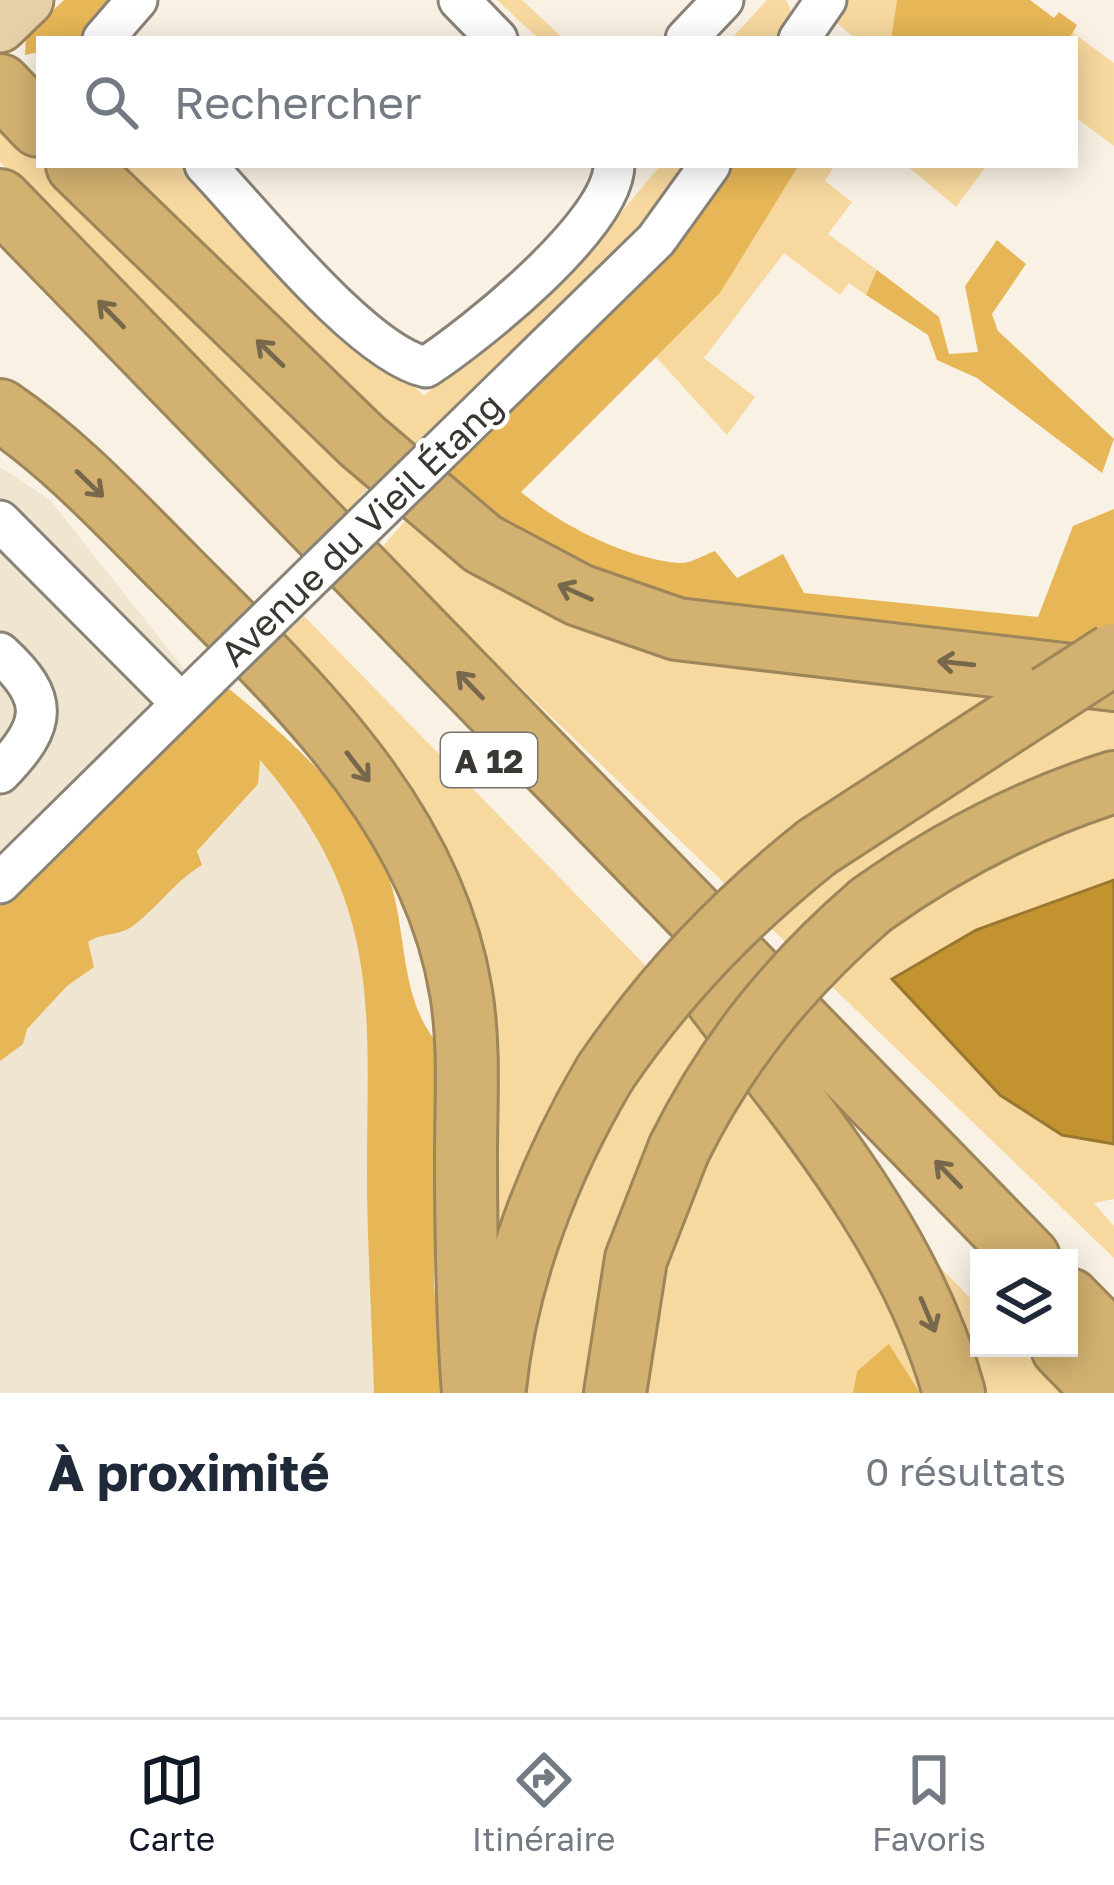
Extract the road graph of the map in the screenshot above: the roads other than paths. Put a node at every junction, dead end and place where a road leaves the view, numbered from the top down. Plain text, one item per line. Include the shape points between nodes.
1 (137, 0) edge
2 (459, 0) edge
3 (723, 0) edge
4 (826, 0) edge
5 (106, 36) edge
6 (493, 36) edge
7 (689, 36) edge
8 (802, 36) edge
9 (0, 85) edge
10 (36, 123) edge
11 (79, 168) edge
12 (209, 168) edge
13 (614, 168) edge
14 (708, 168) edge
15 (0, 200) edge
16 (0, 257) edge
17 (0, 410) edge
18 (0, 521) edge
19 (0, 653) edge
20 (1114, 654) edge
21 (1114, 680) edge
22 (195, 690) junction
23 (0, 772) edge
24 (1114, 782) edge
25 (0, 883) edge
26 (698, 975) junction
27 (1020, 1249) edge
28 (970, 1254) edge
29 (1078, 1308) edge
30 (1114, 1345) edge
31 (1071, 1357) edge
32 (473, 1393) edge
33 (495, 1393) edge
34 (615, 1393) edge
35 (954, 1393) edge
36 (1106, 1393) edge

1 - 5 street
2 - 6 street
3 - 7 street
4 - 8 street
9 - 10 highway
21 -> 11 highway via 677,629 531,572 427,500
12 - 13 street via 360,328 404,362 426,367 582,231 614,184
14 - 22 street, Avenue du Vieil Étang, bridge via 656,240
27 -> 15 highway, A 12
16 - 26 highway, A 12
17 -> 32 highway via 85,480 280,676 363,771 414,854 461,991
18 - 22 street
19 - 23 street via 33,683 37,700 28,739
20 - 33 highway, bridge via 817,847 670,983 605,1073 545,1193 506,1317
22 - 25 street, Avenue du Vieil Étang
24 - 34 highway, bridge via 999,827 871,905 792,977 726,1063 679,1149 636,1259
26 - 28 highway, A 12
26 -> 35 highway via 886,1233 931,1320
29 - 30 highway
31 - 36 highway

